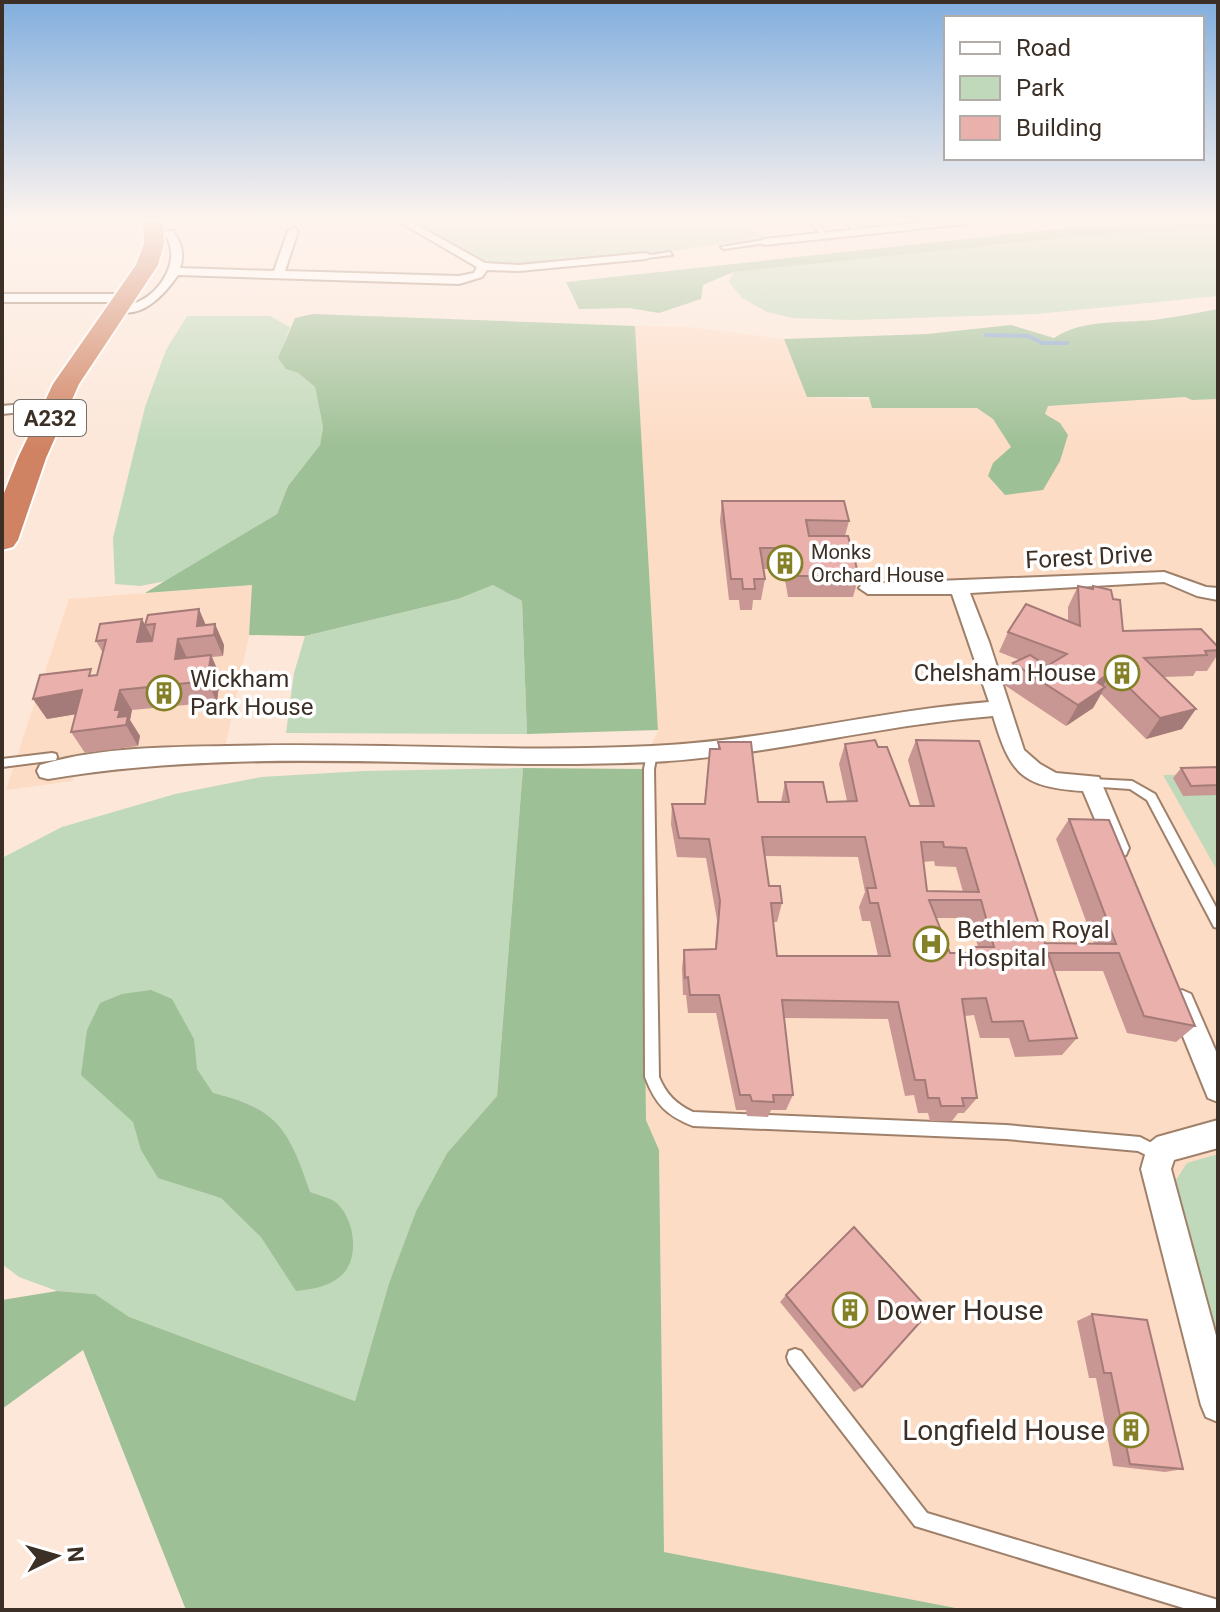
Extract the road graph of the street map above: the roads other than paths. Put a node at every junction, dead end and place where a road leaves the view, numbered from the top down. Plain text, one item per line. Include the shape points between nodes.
1 (127, 296) edge
2 (152, 296) edge
3 (2, 298) edge
4 (123, 303) junction
5 (55, 405) junction
6 (2, 410) edge
7 (4, 529) edge
8 (868, 588) dead end
9 (959, 588) junction
10 (1218, 594) edge
11 (1000, 708) junction
12 (652, 754) junction
13 (2, 763) edge
14 (50, 764) joint
15 (1091, 783) junction
16 (1127, 870) edge
17 (1218, 923) edge
18 (1176, 987) edge
19 (1218, 1089) edge
20 (1218, 1134) edge
21 (1158, 1154) junction
22 (795, 1357) dead end
23 (1218, 1405) edge
24 (1218, 1609) edge

1 - 4 highway, A232
2 - 4 street via 138,307
3 - 4 street
4 - 5 highway, A232
5 - 6 street
5 - 7 highway, A232
8 - 9 street, Forest Drive
9 - 10 street, Forest Drive via 1164,577 1194,591
9 - 11 street
11 - 12 street via 939,711 741,747
11 - 15 street via 1015,754 1032,770 1053,781
12 - 14 street via 254,753
12 - 21 lane via 652,1077 658,1095 673,1111 693,1119 1006,1132 1140,1144
13 - 14 lane
15 - 16 street
15 - 17 lane via 1132,785 1151,797
18 - 19 street
20 - 21 street
21 - 23 street via 1156,1169
22 - 24 lane via 921,1520

